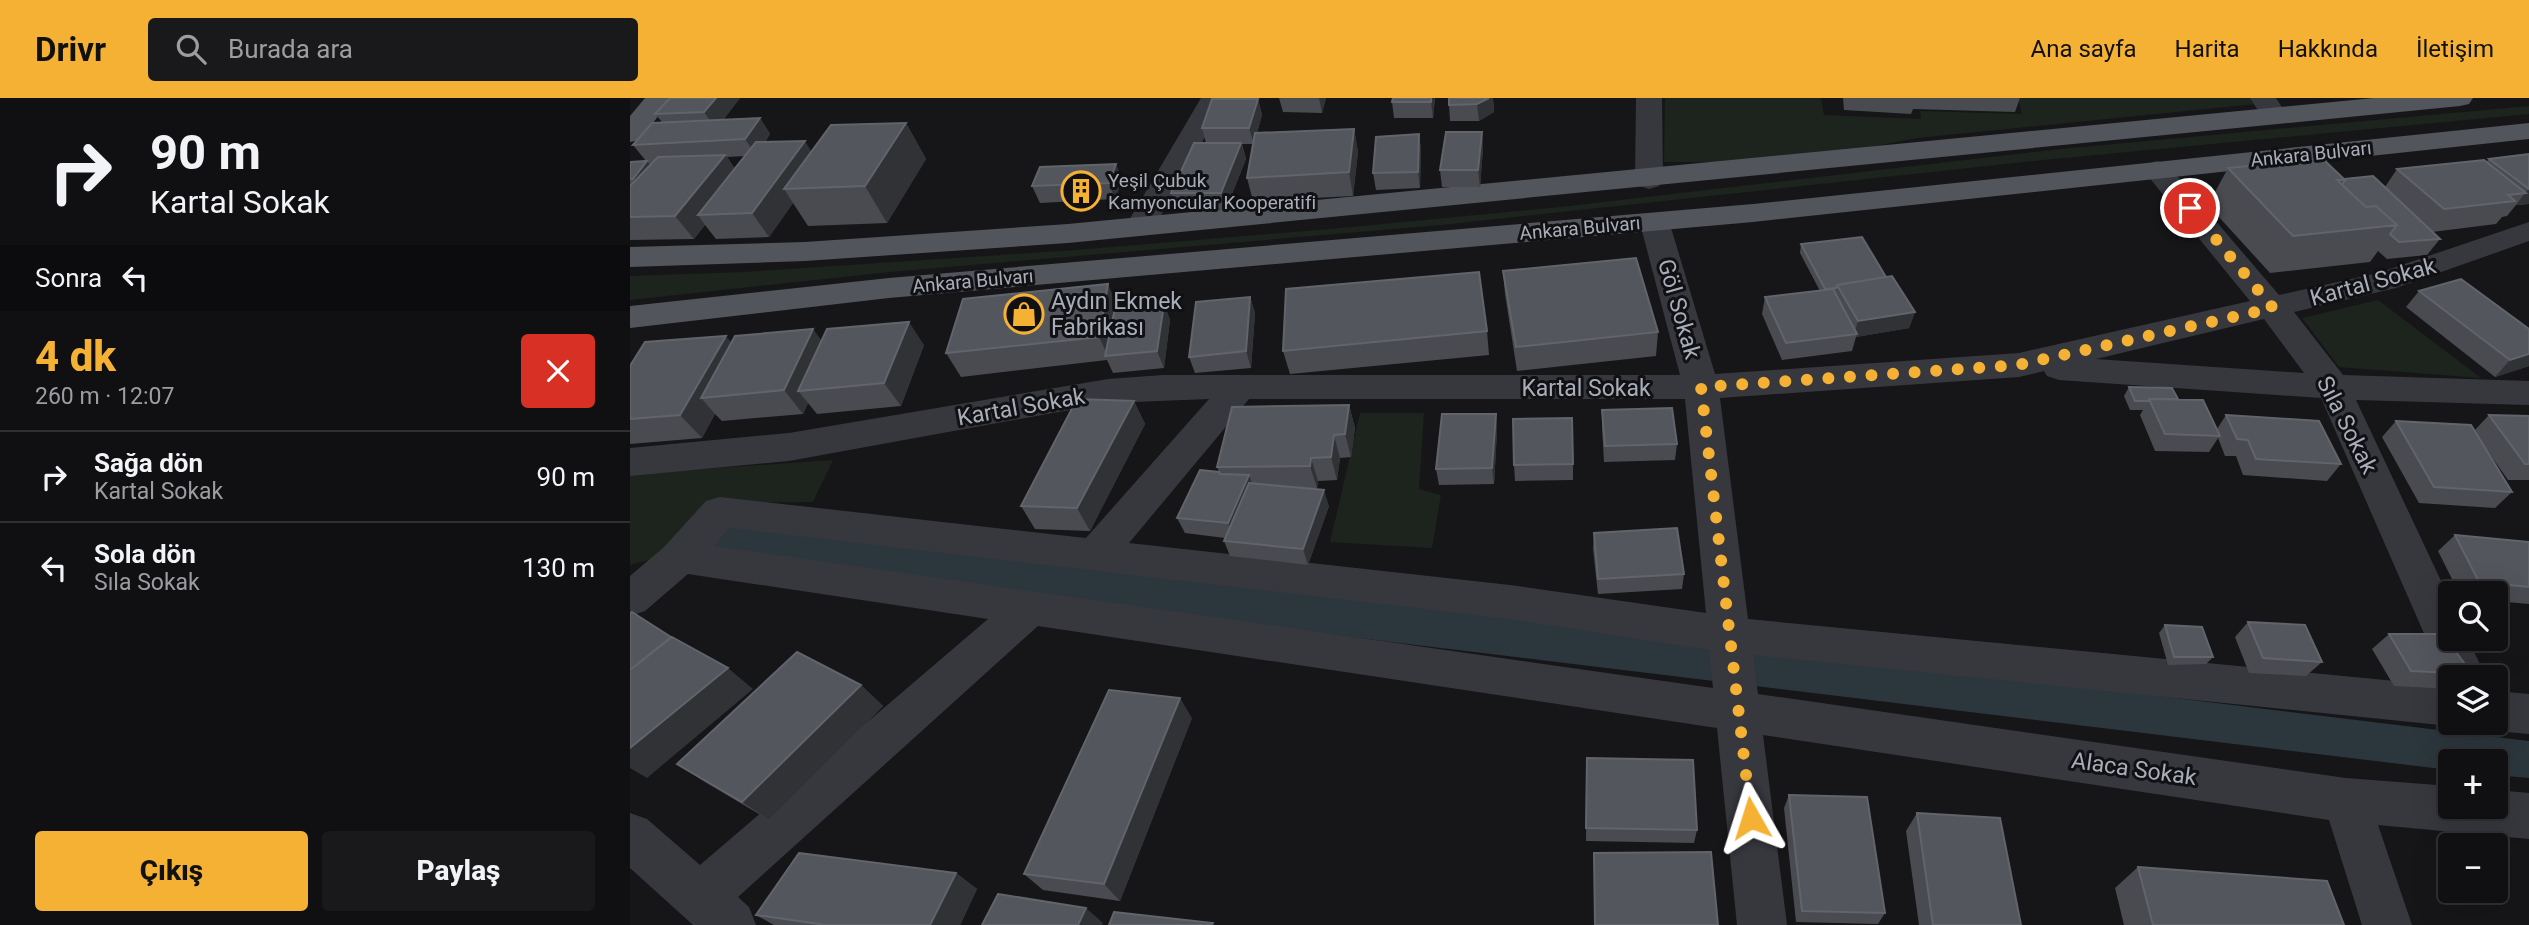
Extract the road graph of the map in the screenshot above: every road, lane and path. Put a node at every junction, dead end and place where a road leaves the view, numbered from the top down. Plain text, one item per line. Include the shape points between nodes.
1 (659, 98) edge
2 (1214, 98) edge
3 (1649, 98) edge
4 (2460, 98) edge
5 (2269, 106) edge
6 (2529, 131) edge
7 (630, 134) edge
8 (2157, 170) junction
9 (1649, 180) junction
10 (1140, 227) junction
11 (1657, 231) dead end
12 (2529, 231) edge
13 (630, 257) edge
14 (2431, 267) junction
15 (2462, 290) edge
16 (2273, 308) junction
17 (630, 317) edge
18 (2018, 365) junction
19 (1241, 386) junction
20 (1701, 387) junction
21 (2333, 387) junction
22 (2529, 393) edge
23 (630, 462) edge
24 (1096, 554) junction
25 (681, 557) junction
26 (630, 599) edge
27 (1030, 608) junction
28 (1731, 638) junction
29 (2459, 665) edge
30 (1738, 701) junction
31 (2438, 705) edge
32 (2508, 712) edge
33 (2529, 713) edge
34 (2346, 800) junction
35 (2527, 819) edge
36 (630, 836) edge
37 (716, 911) edge
38 (1762, 925) edge
39 (2386, 925) edge

1 - 7 main road
2 - 10 street
3 - 9 street
4 - 5 main road, Ankara Bulvarı
5 - 9 main road, Ankara Bulvarı
6 - 8 main road, Ankara Bulvarı
8 - 16 street, Sıla Sokak
8 - 17 main road, Ankara Bulvarı via 1753,213 890,288
9 - 10 main road, Ankara Bulvarı
10 - 13 main road, Ankara Bulvarı via 842,250
11 - 20 street, Göl Sokak
12 - 14 street, Kartal Sokak
14 - 15 street
14 - 16 street, Kartal Sokak
16 - 18 street, Kartal Sokak
16 - 21 street, Sıla Sokak
18 - 20 street, Kartal Sokak
18 - 21 street
19 - 20 street, Kartal Sokak
19 - 23 street, Kartal Sokak via 1108,391 802,445
19 - 24 street
20 - 28 street, Göl Sokak
21 - 22 street
21 - 29 street, Sıla Sokak
24 - 25 street via 720,512
24 - 28 street via 1510,602
25 - 26 street
25 - 27 street, Alaca Sokak
27 - 30 street, Alaca Sokak
27 - 37 street
28 - 30 street, Göl Sokak
28 - 31 street
30 - 34 street, Alaca Sokak
30 - 38 street, Göl Sokak
32 - 33 street
34 - 35 street, Alaca Sokak
34 - 39 street
36 - 37 street

